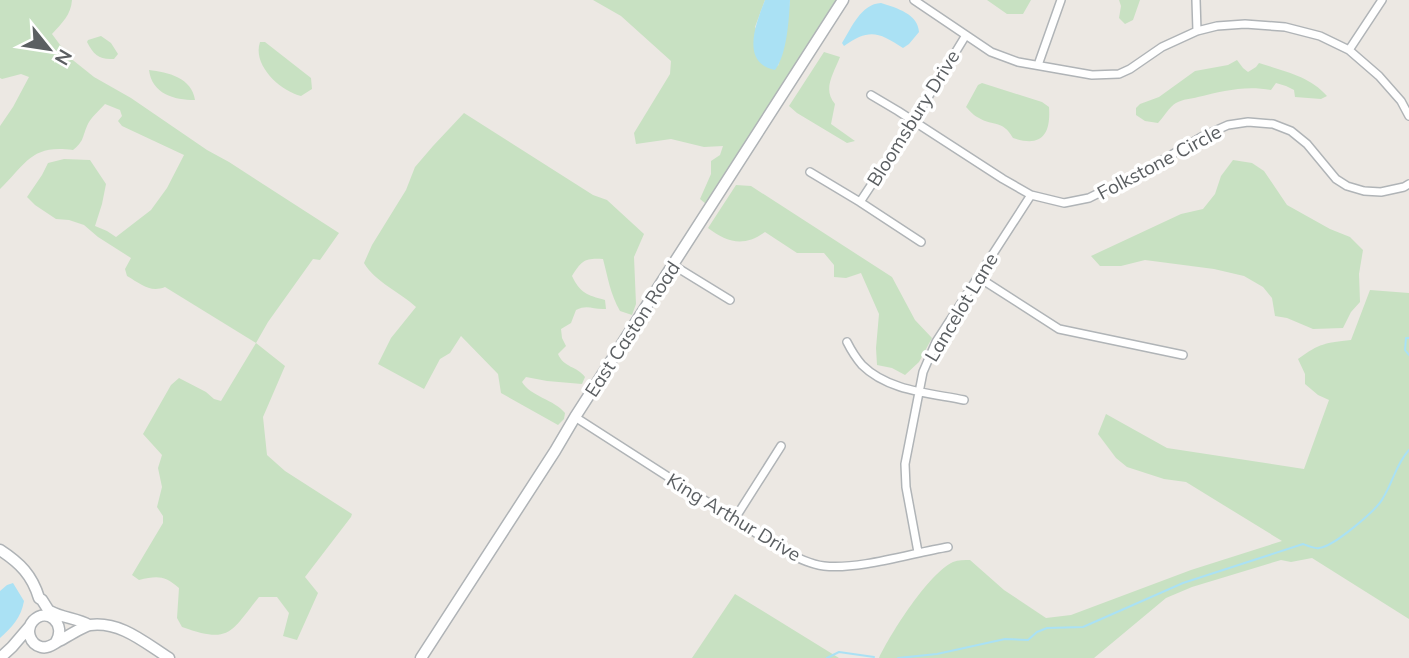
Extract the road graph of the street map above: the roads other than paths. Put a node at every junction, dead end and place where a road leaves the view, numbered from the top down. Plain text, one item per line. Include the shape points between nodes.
1 (843, 0) edge
2 (914, 0) edge
3 (1061, 0) edge
4 (1196, 0) edge
5 (1382, 0) edge
6 (1197, 31) junction
7 (966, 35) junction
8 (1349, 50) junction
9 (1038, 65) junction
10 (871, 95) dead end
11 (1409, 96) edge
12 (1401, 101) junction
13 (1409, 116) edge
14 (913, 122) junction
15 (810, 172) dead end
16 (1409, 184) edge
17 (1031, 195) junction
18 (860, 202) junction
19 (921, 242) dead end
20 (673, 265) junction
21 (978, 277) junction
22 (730, 300) dead end
23 (847, 342) dead end
24 (1184, 355) dead end
25 (919, 391) junction
26 (964, 400) dead end
27 (575, 417) junction
28 (781, 446) dead end
29 (734, 520) junction
30 (948, 547) dead end
31 (0, 550) edge
32 (918, 552) junction
33 (39, 598) junction
34 (46, 609) junction
35 (55, 620) junction
36 (32, 623) junction
37 (84, 627) junction
38 (56, 642) junction
39 (35, 644) junction
40 (12, 647) junction
41 (0, 658) edge
42 (169, 658) edge
43 (421, 658) edge

1 - 20 street, East Caston Road
2 - 7 street
3 - 9 street
4 - 6 street
5 - 8 street
6 - 8 street via 1245,24 1285,26
6 - 9 street via 1118,74 1092,75
7 - 9 street via 991,52
7 - 14 street, Bloomsbury Drive
8 - 12 street
10 - 14 street, Folkstone Circle
11 - 12 street
12 - 13 street
14 - 17 street, Folkstone Circle
14 - 18 street, Bloomsbury Drive
15 - 18 street
16 - 17 street, Folkstone Circle via 1381,192 1347,186 1291,131 1248,122 1203,136 1089,198 1064,203
17 - 21 street, Lancelot Lane
18 - 19 street
20 - 22 street
20 - 27 street, East Caston Road
21 - 24 street via 1059,329
21 - 25 street, Lancelot Lane via 932,349
23 - 25 street via 876,376
25 - 26 street
25 - 32 street, Lancelot Lane via 905,473
27 - 29 street, King Arthur Drive
27 - 43 street, East Caston Road
28 - 29 street
29 - 32 street, King Arthur Drive via 793,556 820,565 852,565
30 - 32 street, King Arthur Drive
31 - 33 street via 26,571
33 - 34 street
33 - 36 street
34 - 35 street
34 - 37 street via 84,622
35 - 36 street via 44,616
35 - 37 street
35 - 38 street via 60,628
36 - 39 street via 30,639
36 - 40 street
37 - 38 street
37 - 42 street via 121,629
38 - 39 street via 47,647
39 - 40 street
40 - 41 street

